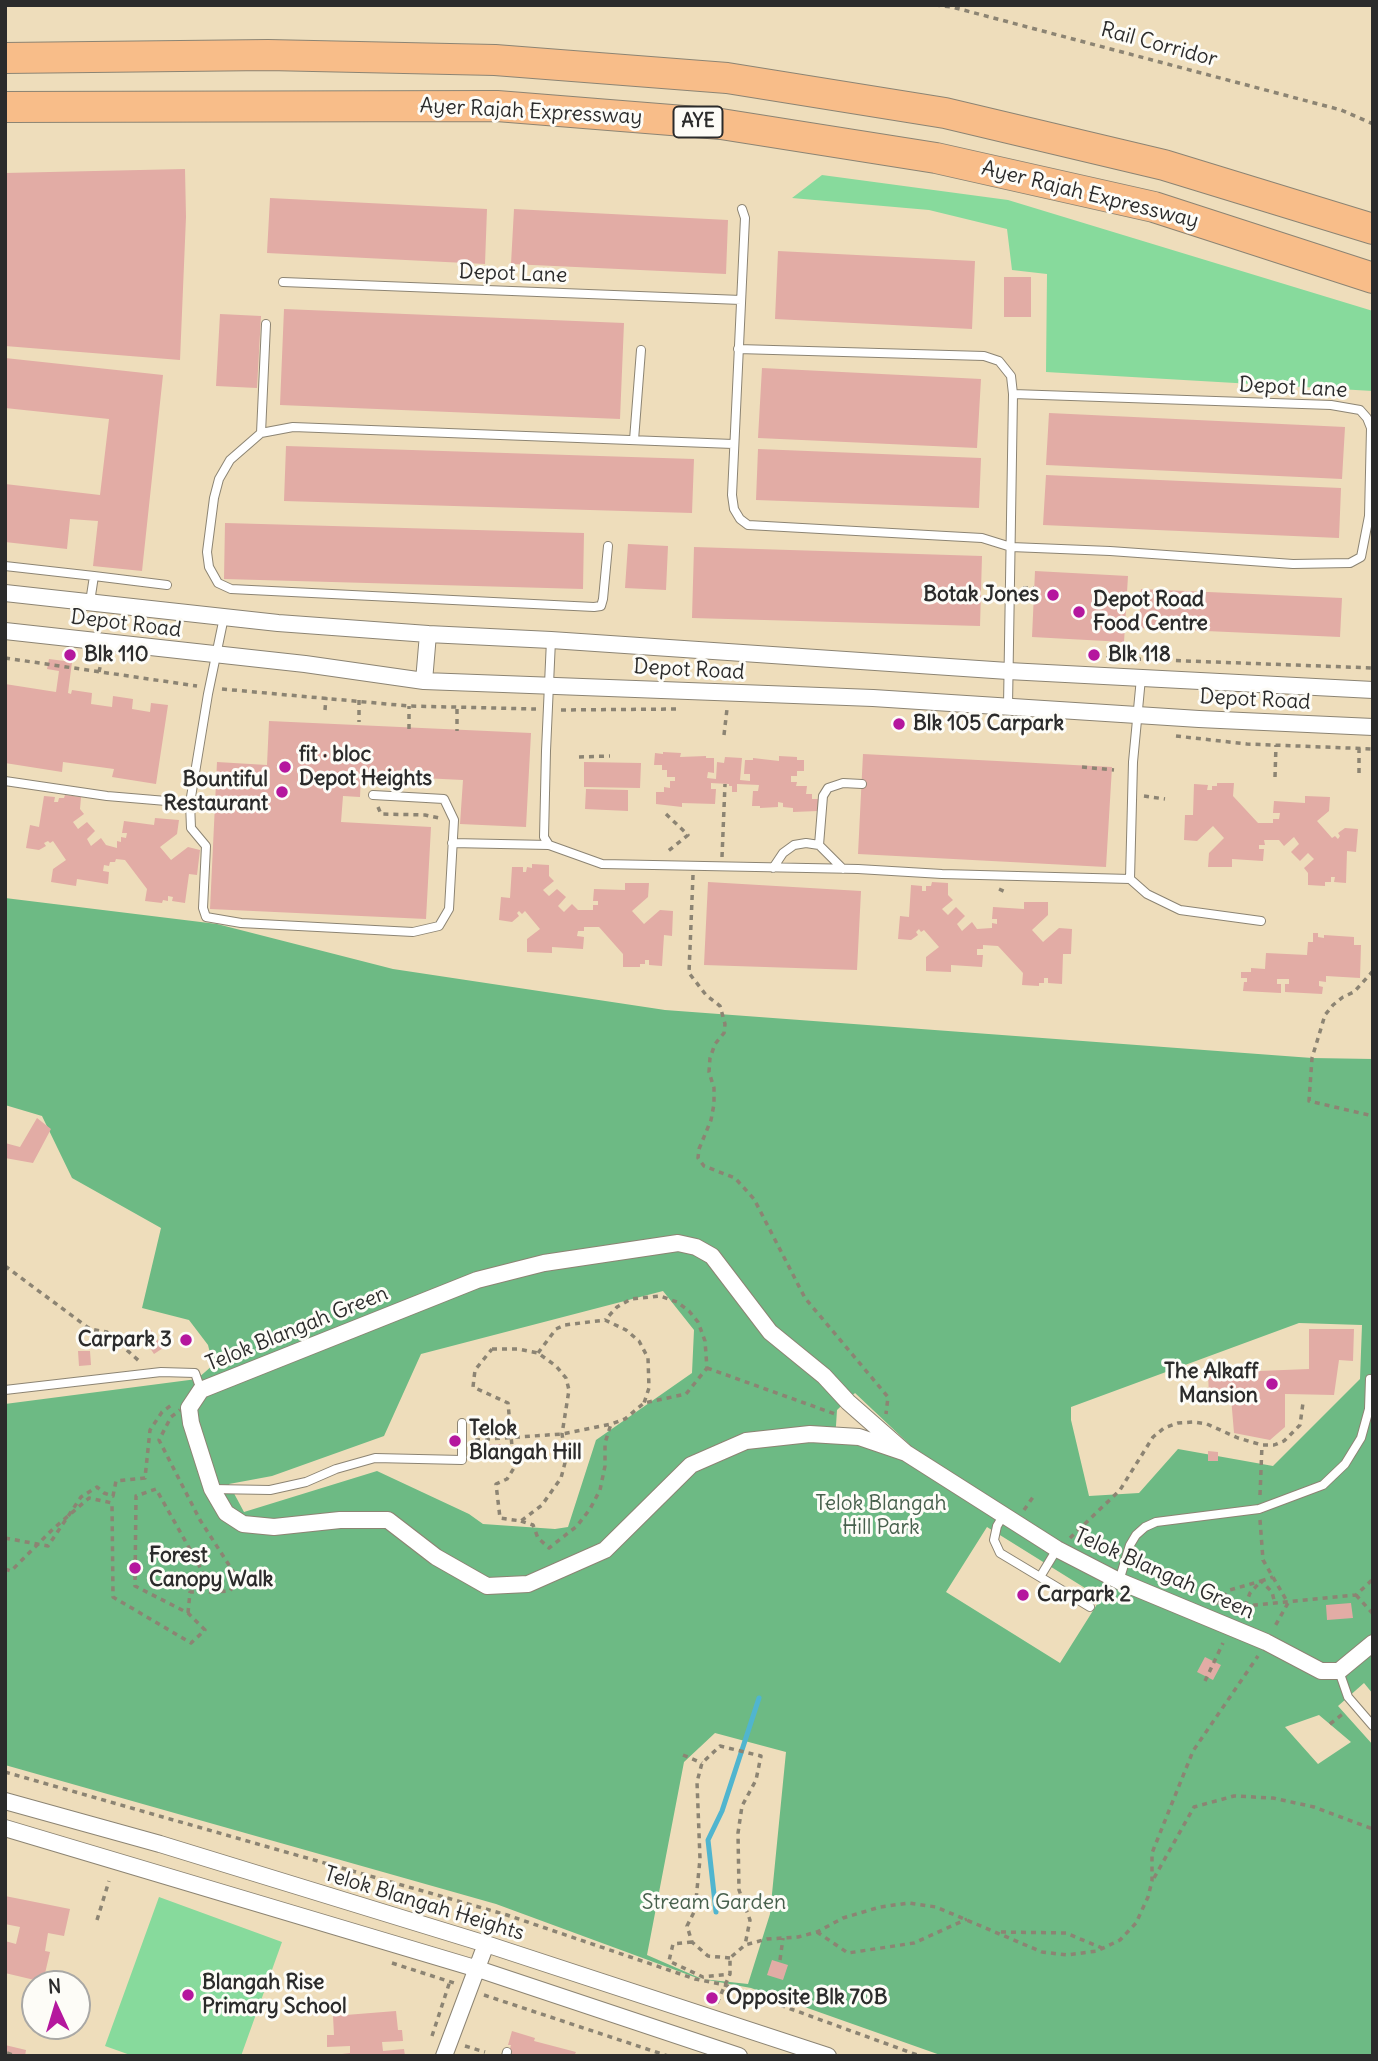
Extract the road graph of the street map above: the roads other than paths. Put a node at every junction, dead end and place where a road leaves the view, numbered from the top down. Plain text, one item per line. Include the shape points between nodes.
1 (5, 58) edge
2 (5, 107) edge
3 (742, 209) dead end
4 (1373, 229) edge
5 (1373, 278) edge
6 (283, 282) dead end
7 (741, 300) junction
8 (266, 324) dead end
9 (738, 349) junction
10 (641, 350) dead end
11 (1013, 394) junction
12 (261, 433) junction
13 (634, 440) junction
14 (733, 444) junction
15 (608, 546) dead end
16 (1011, 547) junction
17 (5, 566) edge
18 (94, 576) junction
19 (167, 585) dead end
20 (5, 593) edge
21 (90, 602) junction
22 (224, 617) junction
23 (5, 631) edge
24 (428, 634) junction
25 (551, 640) junction
26 (216, 655) junction
27 (1008, 671) junction
28 (1141, 678) junction
29 (425, 681) junction
30 (549, 685) junction
31 (1373, 690) edge
32 (1008, 706) junction
33 (1138, 715) junction
34 (1373, 727) edge
35 (5, 781) edge
36 (862, 784) dead end
37 (373, 795) road end
38 (190, 803) junction
39 (452, 844) junction
40 (550, 845) junction
41 (819, 845) junction
42 (773, 868) junction
43 (843, 869) junction
44 (1130, 879) junction
45 (1261, 920) dead end
46 (1370, 1379) dead end
47 (5, 1390) edge
48 (201, 1390) junction
49 (463, 1423) dead end
50 (906, 1453) junction
51 (212, 1489) junction
52 (1011, 1517) junction
53 (1057, 1549) junction
54 (1040, 1577) junction
55 (1119, 1581) junction
56 (1090, 1607) dead end
57 (1370, 1650) edge
58 (1339, 1671) junction
59 (1373, 1726) edge
60 (5, 1801) edge
61 (5, 1828) edge
62 (486, 1944) junction
63 (478, 1969) junction
64 (444, 2056) edge
65 (739, 2056) edge
66 (828, 2056) edge

1 - 4 highway, AYE via 268,55 495,61 727,78 945,113 1164,165
2 - 5 highway, Ayer Rajah Expressway / AYE via 498,106 721,124 936,158 1154,207
3 - 7 lane, Depot Lane
6 - 7 lane, Depot Lane
7 - 9 lane, Depot Lane
8 - 12 lane
9 - 11 lane via 985,356 999,361 1011,376
9 - 14 lane, Depot Lane
10 - 13 lane
11 - 16 lane
11 - 16 lane, Depot Lane via 1331,405 1360,410 1371,428 1371,476 1361,557 1350,564
12 - 13 lane via 293,427
12 - 15 lane via 230,460 214,498 209,567 218,583 230,589 598,607 603,599
13 - 14 lane
14 - 16 lane, Depot Lane via 734,509 748,525 982,538
16 - 27 lane
17 - 18 lane
18 - 19 lane
18 - 21 lane
20 - 21 street, Depot Road
21 - 22 street, Depot Road
22 - 24 street, Depot Road
22 - 26 lane
23 - 26 street, Depot Road
24 - 25 street, Depot Road
24 - 29 street
25 - 27 street, Depot Road
25 - 30 lane
26 - 29 street, Depot Road
26 - 38 lane
27 - 28 street, Depot Road
27 - 32 lane
28 - 31 street, Depot Road
28 - 33 lane
29 - 30 street, Depot Road
30 - 32 street, Depot Road
30 - 40 lane via 544,837
32 - 33 street, Depot Road
33 - 34 street, Depot Road
33 - 44 lane
35 - 38 lane
36 - 41 lane via 843,782 828,788 823,796
37 - 39 lane via 444,799 454,820
38 - 39 lane via 191,828 210,853 203,908 206,917 241,923 413,932 439,926 449,909
39 - 40 lane
40 - 42 lane via 602,863
41 - 42 lane via 793,845
41 - 43 lane
42 - 43 lane
43 - 44 lane
44 - 45 lane via 1147,894 1180,910
46 - 55 lane via 1370,1409 1361,1438 1345,1464 1323,1485 1259,1509 1145,1527 1130,1545
47 - 48 lane via 153,1373 195,1373
48 - 50 street, Telok Blangah Green via 477,1280 544,1263 678,1243 712,1256 770,1332
48 - 51 street, Telok Blangah Green via 189,1408
49 - 51 lane via 462,1460 375,1458 270,1490
50 - 51 street, Telok Blangah Green via 859,1437 810,1434 746,1441 691,1465 605,1550 528,1584 487,1586 388,1520 274,1527 243,1524 226,1513
50 - 52 street, Telok Blangah Green
52 - 53 street, Telok Blangah Green
52 - 54 lane via 997,1526 994,1539 1000,1553
53 - 54 lane
53 - 55 street, Telok Blangah Green
54 - 56 lane
55 - 58 street, Telok Blangah Green via 1266,1642 1321,1671
57 - 58 street
58 - 59 lane via 1348,1697
60 - 62 street, Telok Blangah Heights
61 - 63 street
62 - 63 street
62 - 66 street, Telok Blangah Heights
63 - 64 street
63 - 65 street

